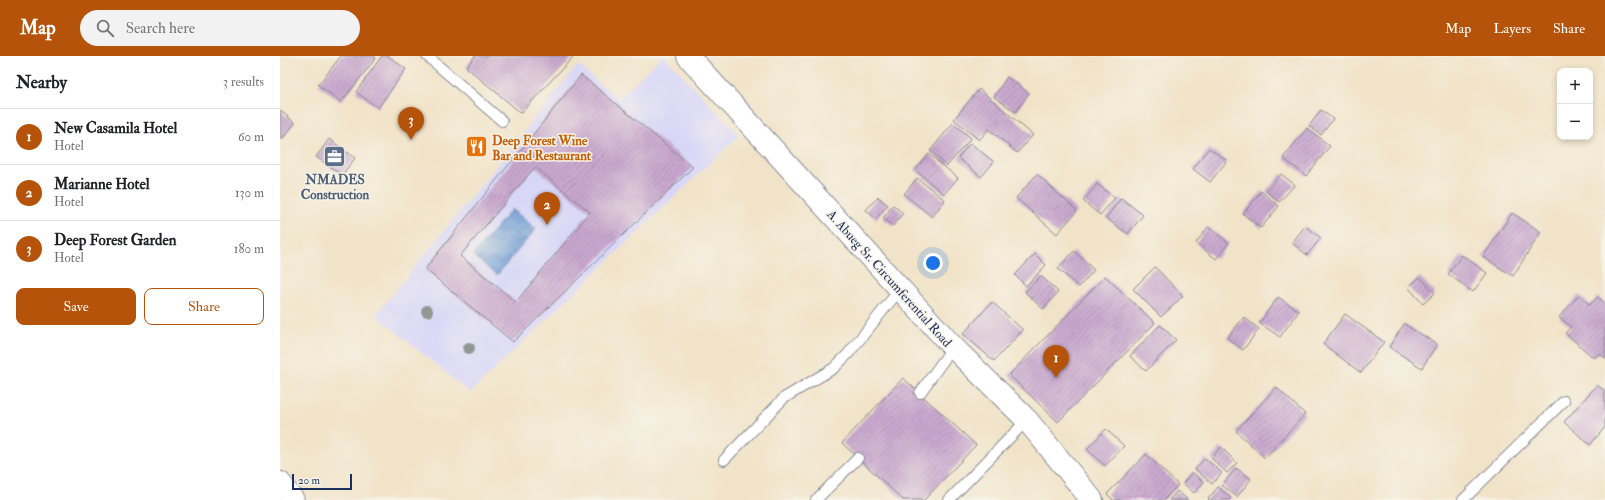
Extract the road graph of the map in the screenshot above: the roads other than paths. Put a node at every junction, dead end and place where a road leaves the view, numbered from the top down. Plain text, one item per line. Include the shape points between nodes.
1 (427, 56) edge
2 (688, 56) edge
3 (502, 121) dead end
4 (901, 288) junction
5 (953, 347) junction
6 (920, 393) dead end
7 (1564, 401) dead end
8 (1027, 420) junction
9 (858, 458) dead end
10 (724, 460) dead end
11 (280, 483) edge
12 (294, 500) edge
13 (816, 500) edge
14 (949, 500) edge
15 (1092, 500) edge
16 (1463, 500) edge

1 - 3 lane
2 - 4 street, A. Abueg Sr. Circumferential Road
4 - 5 street, A. Abueg Sr. Circumferential Road
4 - 10 lane via 834,368 784,398
5 - 6 lane
5 - 8 street, A. Abueg Sr. Circumferential Road
7 - 16 lane
8 - 14 lane
8 - 15 street, A. Abueg Sr. Circumferential Road
9 - 13 lane
11 - 12 street

